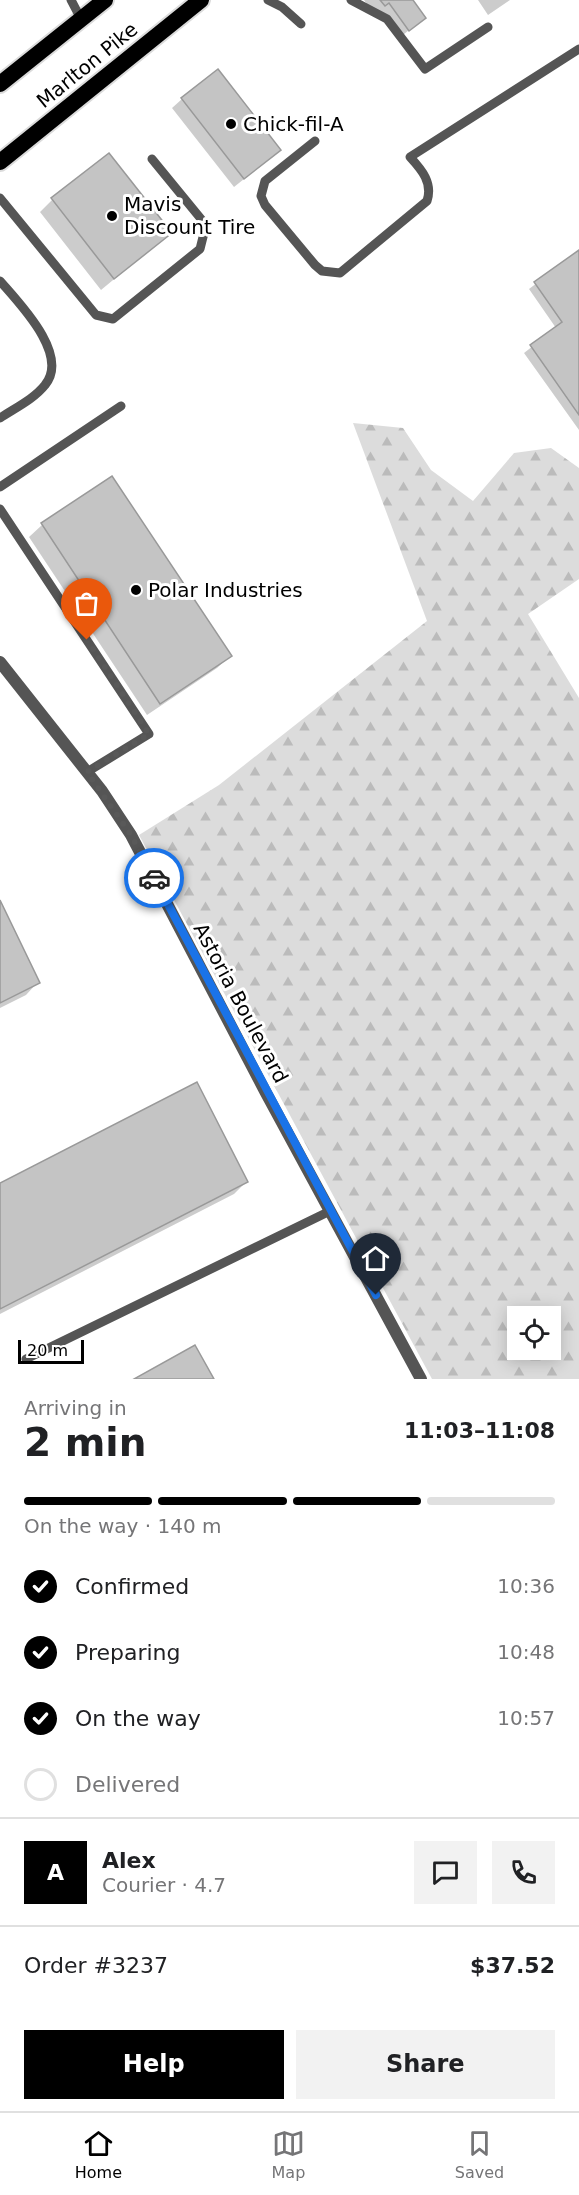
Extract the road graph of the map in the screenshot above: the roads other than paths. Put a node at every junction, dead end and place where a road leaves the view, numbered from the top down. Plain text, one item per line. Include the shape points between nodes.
1 (71, 0) edge
2 (105, 0) edge
3 (201, 0) edge
4 (268, 0) edge
5 (351, 0) edge
6 (81, 19) junction
7 (301, 24) dead end
8 (488, 27) dead end
9 (579, 50) edge
10 (0, 84) edge
11 (315, 141) dead end
12 (152, 159) dead end
13 (0, 162) edge
14 (0, 198) edge
15 (0, 281) edge
16 (122, 405) dead end
17 (0, 418) edge
18 (0, 487) edge
19 (0, 509) edge
20 (0, 662) edge
21 (87, 772) junction
22 (330, 1211) junction
23 (26, 1359) dead end
24 (421, 1379) edge

1 - 6 lane
2 - 6 highway, Marlton Pike
3 - 13 highway, Marlton Pike
4 - 7 lane
5 - 8 lane via 387,19 425,69
6 - 10 highway, Marlton Pike
9 - 11 lane via 410,157 426,178 428,201 349,268 331,274 315,265 261,196 265,181
12 - 14 lane via 206,225 200,249 113,319 96,315
15 - 17 lane via 50,346 54,362 46,385
16 - 18 lane
19 - 21 lane via 149,734
20 - 21 street, Astoria Boulevard
21 - 22 street, Astoria Boulevard via 131,835
22 - 23 lane
22 - 24 street, Astoria Boulevard

